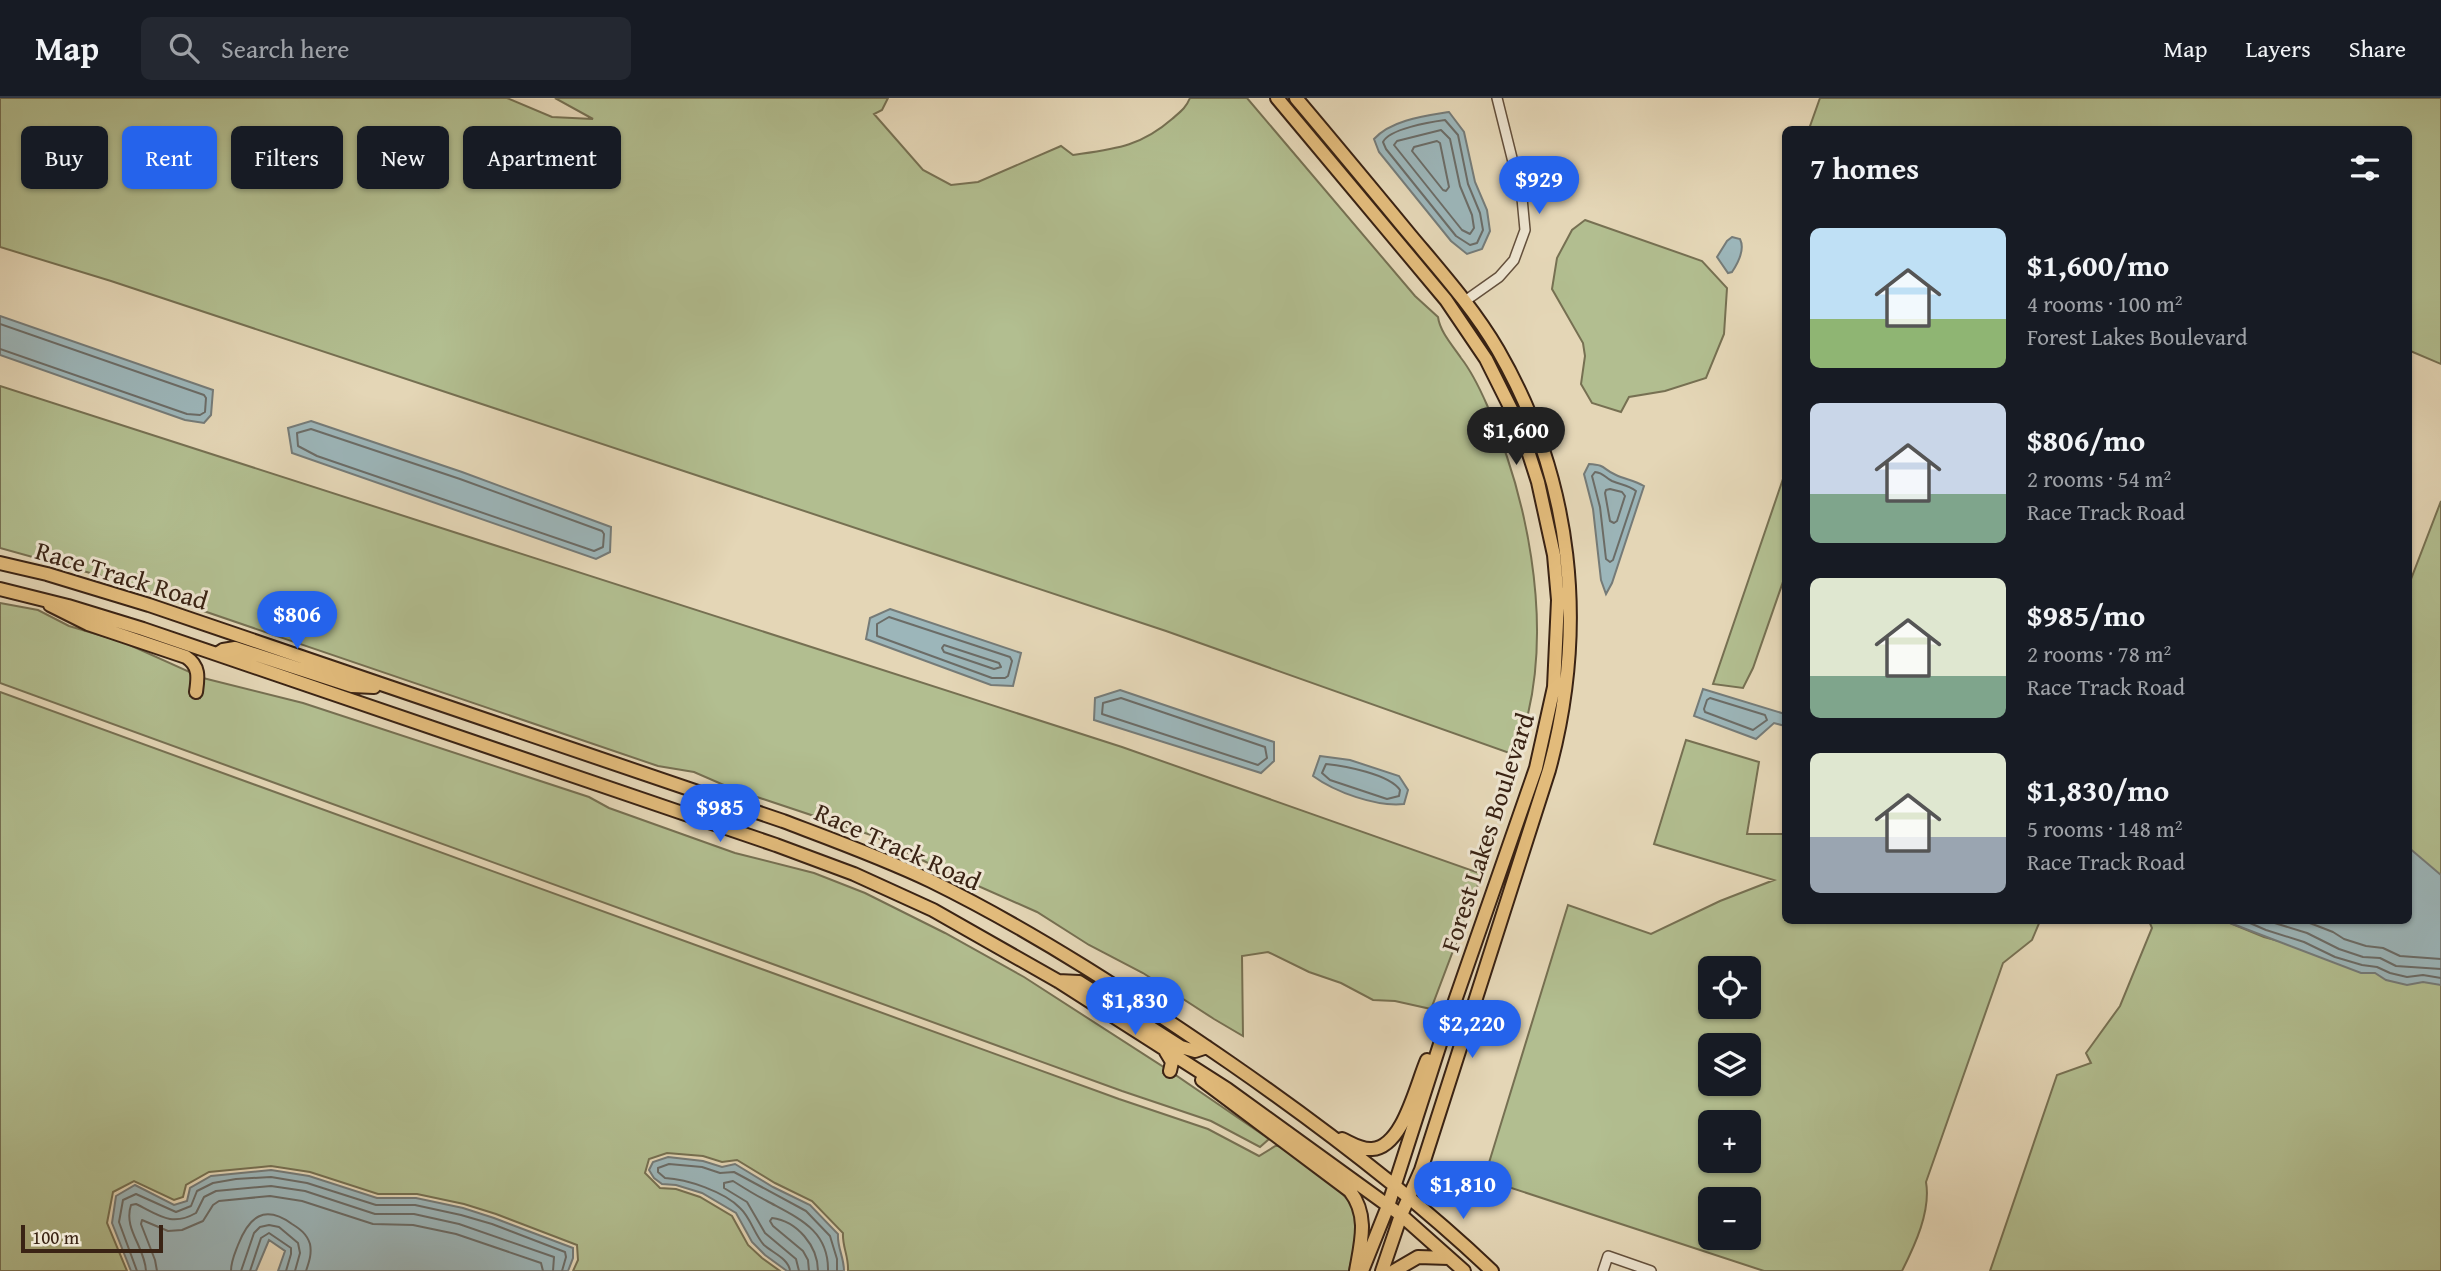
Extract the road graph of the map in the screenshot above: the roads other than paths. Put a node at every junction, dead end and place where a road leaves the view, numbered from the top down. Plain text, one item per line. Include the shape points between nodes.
1 (1277, 98) edge
2 (1296, 98) edge
3 (1497, 98) edge
4 (1465, 301) junction
5 (0, 563) edge
6 (0, 589) edge
7 (38, 597) junction
8 (216, 654) junction
9 (388, 687) junction
10 (196, 692) dead end
11 (1491, 901) junction
12 (1058, 981) junction
13 (1161, 1047) junction
14 (1207, 1047) junction
15 (1194, 1068) junction
16 (1170, 1071) dead end
17 (1323, 1129) junction
18 (1394, 1186) junction
19 (1410, 1198) junction
20 (1388, 1206) junction
21 (1401, 1215) junction
22 (1450, 1258) junction
23 (1356, 1271) edge
24 (1362, 1271) edge
25 (1382, 1271) edge
26 (1395, 1271) edge
27 (1464, 1271) edge
28 (1492, 1271) edge
29 (1603, 1271) edge
30 (1651, 1271) edge

1 - 11 main road, Forest Lakes Boulevard via 1467,328 1505,393 1538,482 1554,555 1558,600 1554,687 1536,768
2 - 4 main road, Forest Lakes Boulevard
3 - 4 street via 1525,230 1514,260
4 - 19 main road, Forest Lakes Boulevard via 1518,388 1552,477 1567,555 1571,641 1567,688 1549,770
5 - 9 main road, Race Track Road via 93,587
6 - 7 main road, Race Track Road
7 - 8 main road, Race Track Road
7 - 10 main road via 75,619 186,657 197,669
8 - 9 main road via 235,648 352,686
8 - 12 main road, Race Track Road via 823,862 933,910
9 - 14 main road, Race Track Road via 783,821 892,863 1052,948
11 - 17 main road via 1479,918 1396,1135 1386,1145 1370,1149
11 - 18 main road, Forest Lakes Boulevard
12 - 13 main road, Race Track Road
12 - 14 main road via 1079,982 1181,1047 1195,1051
13 - 15 main road, Race Track Road
13 - 16 main road via 1172,1062
14 - 17 main road, Race Track Road
15 - 20 main road, Race Track Road
15 - 23 main road via 1214,1091 1350,1191 1364,1228
17 - 18 main road, Race Track Road
18 - 19 main road, Race Track Road
18 - 20 main road, Forest Lakes Boulevard
19 - 21 main road, Forest Lakes Boulevard
19 - 28 main road, Race Track Road
20 - 21 main road, Race Track Road
20 - 24 main road, Forest Lakes Boulevard
21 - 22 main road, Race Track Road
21 - 25 main road, Forest Lakes Boulevard
22 - 26 main road via 1418,1257
22 - 27 main road, Race Track Road
29 - 30 street via 1608,1256

